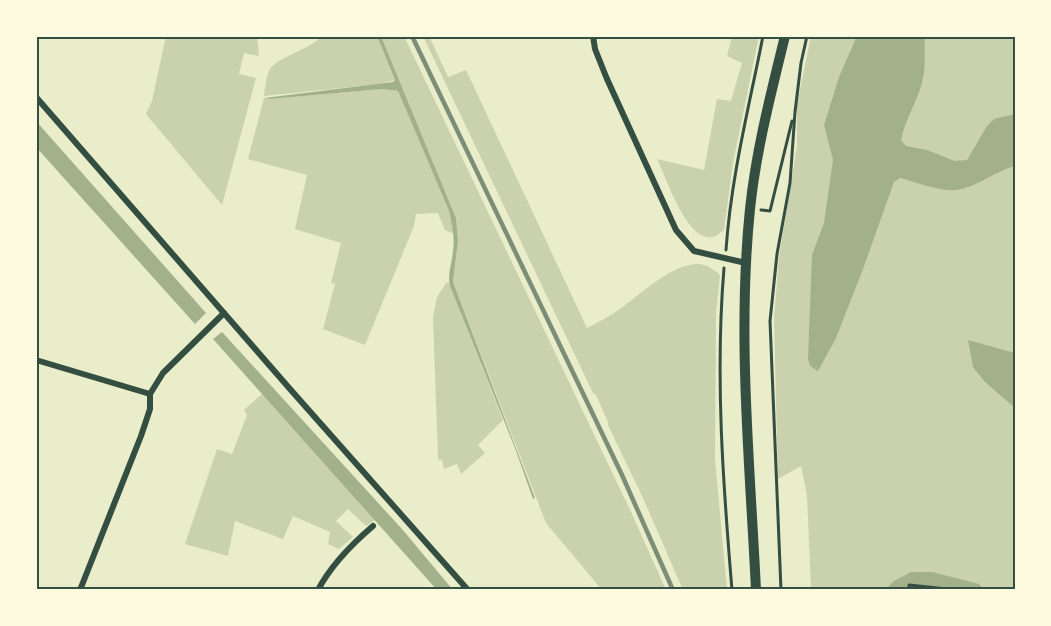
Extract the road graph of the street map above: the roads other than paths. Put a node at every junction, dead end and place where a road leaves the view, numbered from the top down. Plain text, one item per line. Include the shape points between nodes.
1 (593, 36) edge
2 (785, 36) edge
3 (36, 97) edge
4 (746, 263) junction
5 (224, 313) junction
6 (36, 360) edge
7 (150, 394) junction
8 (373, 526) dead end
9 (80, 590) edge
10 (318, 590) edge
11 (468, 590) edge
12 (756, 590) edge

1 - 4 street via 607,79 676,230 694,251
2 - 4 main road via 758,157
3 - 5 street
4 - 12 main road via 744,356
5 - 7 street via 163,373
5 - 11 street
6 - 7 street
7 - 9 street via 150,409 141,436
8 - 10 street

